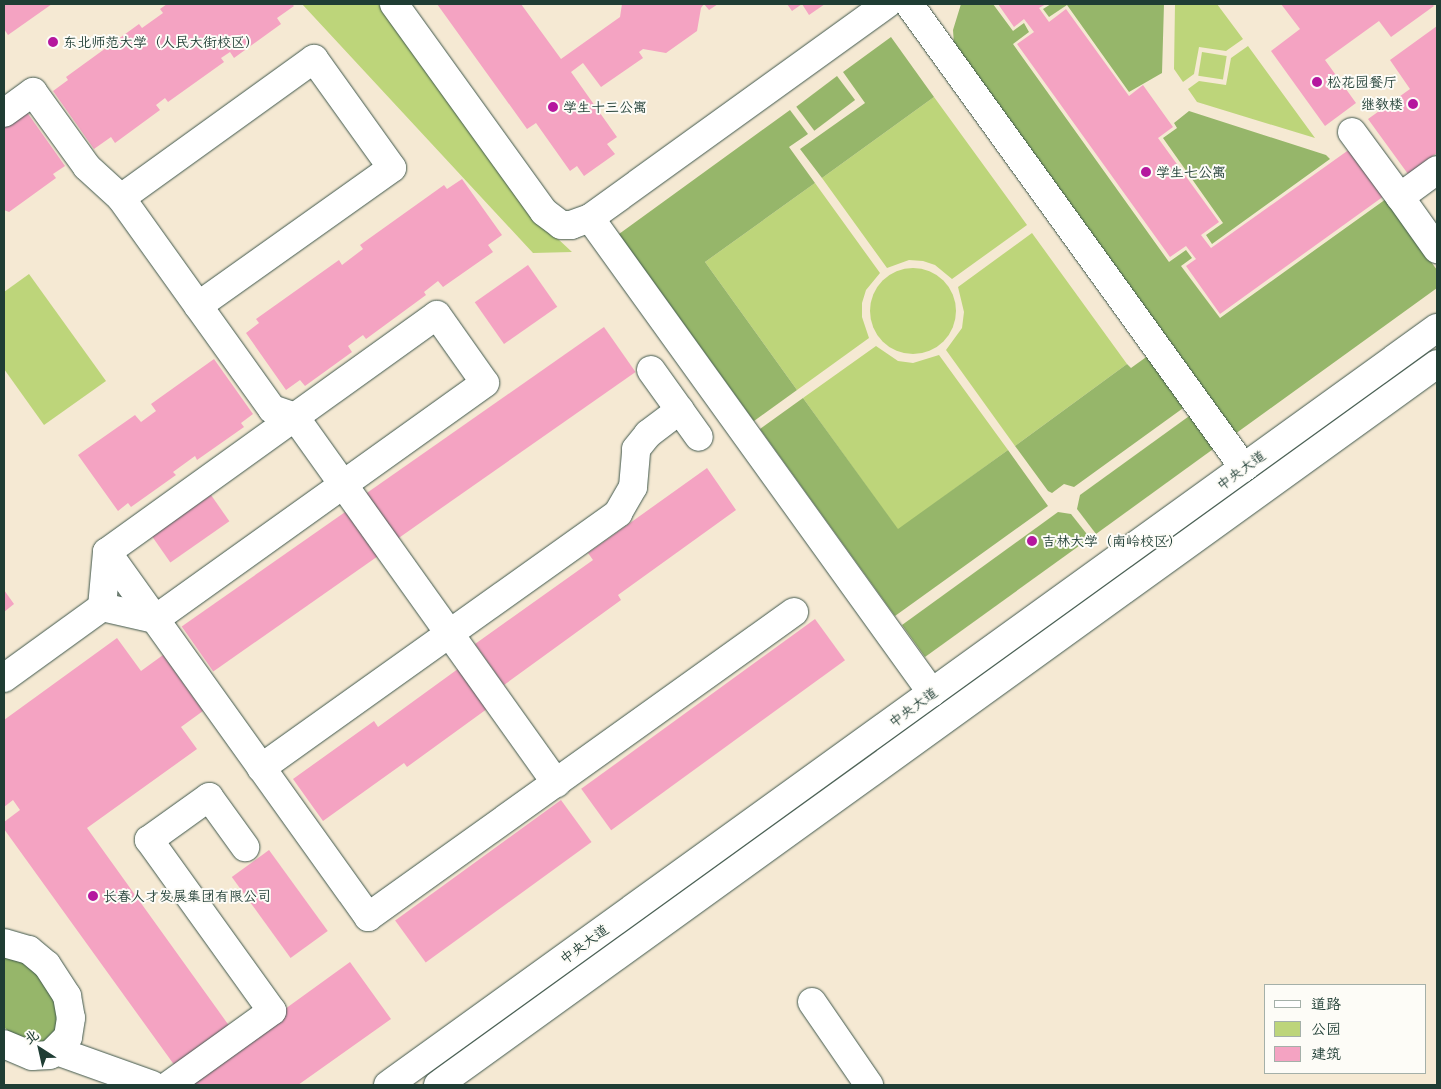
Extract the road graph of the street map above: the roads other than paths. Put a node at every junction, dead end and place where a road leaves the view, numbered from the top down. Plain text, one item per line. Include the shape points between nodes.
1 (394, 4) edge
2 (887, 4) edge
3 (909, 4) edge
4 (4, 113) edge
5 (1352, 132) dead end
6 (1437, 170) edge
7 (121, 198) junction
8 (1400, 198) junction
9 (590, 218) junction
10 (1437, 250) edge
11 (198, 306) junction
12 (1437, 328) edge
13 (1437, 364) edge
14 (651, 370) dead end
15 (680, 410) junction
16 (295, 417) junction
17 (699, 437) dead end
18 (1244, 468) junction
19 (343, 485) junction
20 (106, 552) junction
21 (102, 607) junction
22 (794, 612) dead end
23 (155, 619) junction
24 (450, 634) junction
25 (4, 678) edge
26 (932, 693) junction
27 (262, 768) junction
28 (556, 782) junction
29 (245, 847) dead end
30 (4, 943) edge
31 (812, 1002) dead end
32 (4, 1044) edge
33 (57, 1051) junction
34 (152, 1085) edge
35 (169, 1085) edge
36 (388, 1085) edge
37 (438, 1085) edge
38 (869, 1085) edge

1 - 9 lane via 544,212 561,225 580,224
2 - 9 lane
3 - 18 lane
4 - 7 lane via 33,92 87,167
5 - 8 lane
6 - 8 lane
7 - 11 lane
7 - 11 lane via 314,59 392,168
8 - 10 lane
9 - 26 lane
11 - 16 lane via 272,409
12 - 18 lane, 中央大道
13 - 37 lane, 中央大道
14 - 15 lane
15 - 17 lane
15 - 24 lane via 648,434 636,449 633,487 618,513
16 - 19 lane
16 - 19 lane via 437,316 485,383
16 - 20 lane
18 - 26 lane, 中央大道
19 - 23 lane
19 - 24 lane
20 - 21 lane
20 - 23 lane
21 - 23 lane
21 - 25 lane
22 - 28 lane
23 - 27 lane
24 - 27 lane
24 - 28 lane
26 - 36 lane, 中央大道
27 - 28 lane via 368,917
29 - 35 lane via 209,797 149,840 272,1011
30 - 33 lane via 19,946 38,957 62,985 72,1018 68,1037
31 - 38 lane
32 - 33 lane via 32,1056
33 - 34 lane

